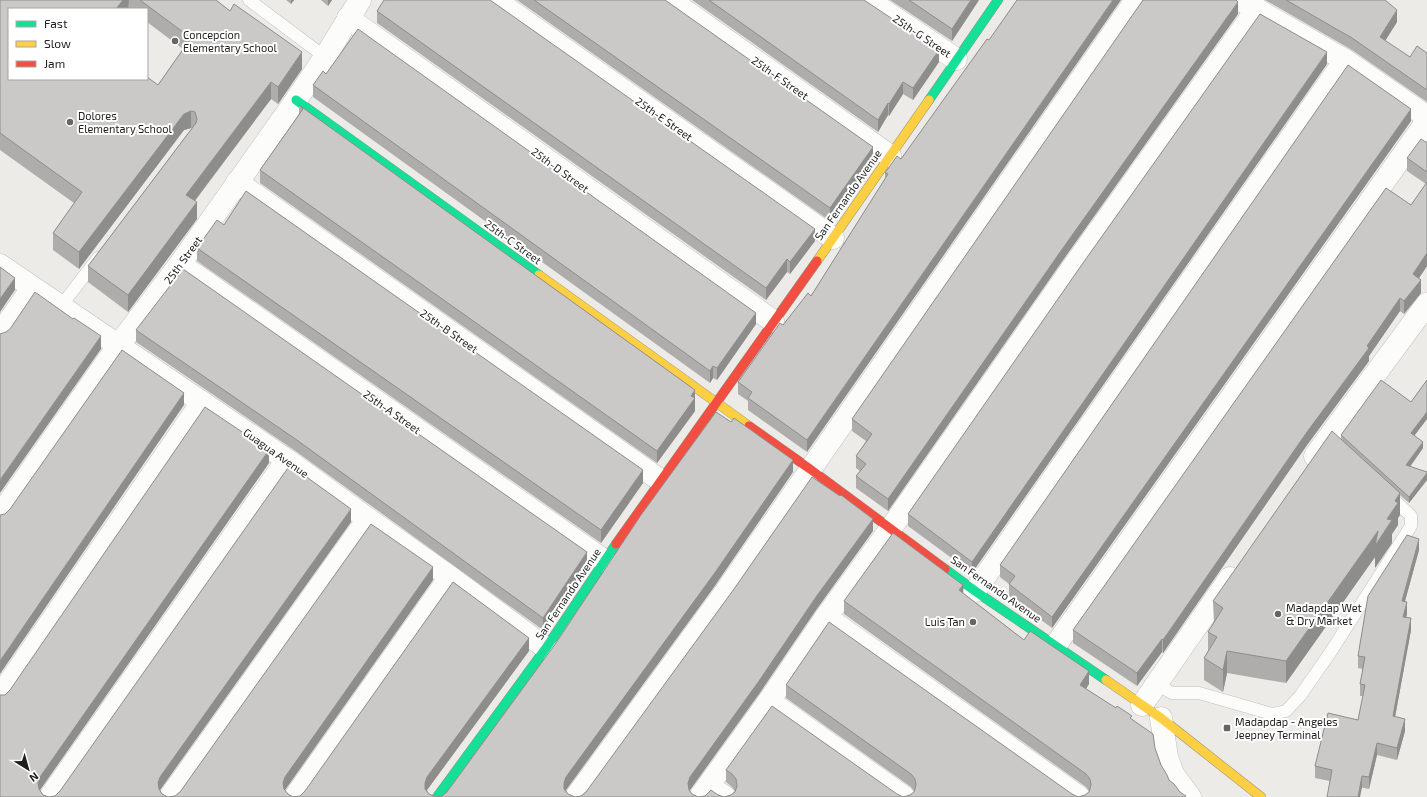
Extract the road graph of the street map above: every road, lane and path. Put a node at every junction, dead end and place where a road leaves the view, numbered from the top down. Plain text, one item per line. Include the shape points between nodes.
1 (249, 0) edge
2 (360, 0) edge
3 (494, 0) edge
4 (670, 0) edge
5 (868, 0) edge
6 (998, 0) edge
7 (1136, 0) edge
8 (1245, 2) edge
9 (348, 18) junction
10 (325, 57) junction
11 (956, 59) junction
12 (1345, 60) junction
13 (296, 100) junction
14 (1427, 116) edge
15 (1427, 121) edge
16 (890, 156) junction
17 (237, 182) junction
18 (832, 238) junction
19 (104, 249) edge
20 (180, 264) junction
21 (0, 265) edge
22 (32, 288) junction
23 (1427, 304) edge
24 (61, 306) junction
25 (772, 321) junction
26 (0, 334) edge
27 (118, 346) junction
28 (202, 402) junction
29 (716, 402) junction
30 (287, 460) junction
31 (810, 469) junction
32 (1304, 471) edge
33 (660, 480) junction
34 (1380, 487) edge
35 (0, 515) edge
36 (368, 519) junction
37 (891, 528) junction
38 (605, 561) junction
39 (1241, 562) edge
40 (450, 577) junction
41 (975, 590) junction
42 (826, 617) junction
43 (1055, 646) junction
44 (546, 648) junction
45 (1156, 684) junction
46 (0, 696) edge
47 (769, 701) junction
48 (1142, 705) junction
49 (1161, 718) junction
50 (712, 793) edge
51 (50, 797) edge
52 (170, 797) edge
53 (295, 797) edge
54 (437, 797) edge
55 (576, 797) edge
56 (904, 797) edge
57 (1079, 797) edge
58 (1190, 797) edge
59 (1261, 797) edge

1 - 10 lane
2 - 9 street, 25th Street
3 - 18 street, 25th-E Street
4 - 16 street, 25th-F Street
5 - 11 street, 25th-G Street
6 - 11 main road, San Fernando Avenue
7 - 31 street
8 - 12 street
8 - 37 street via 1073,267
9 - 10 street, 25th Street
9 - 25 street, 25th-D Street
10 - 13 street, 25th Street
11 - 16 main road, San Fernando Avenue
12 - 14 street
12 - 41 street
13 - 17 street, 25th Street
13 - 29 main road, 25th-C Street
15 - 43 street
16 - 18 main road, San Fernando Avenue
17 - 20 street, 25th Street
17 - 33 street, 25th-B Street
18 - 25 main road, San Fernando Avenue
19 - 24 lane
20 - 27 street, 25th Street
20 - 38 street, 25th-A Street
21 - 22 street, Guagua Avenue
22 - 24 street, Guagua Avenue
22 - 26 street
23 - 32 street via 1333,445
24 - 27 street, Guagua Avenue
25 - 29 main road, San Fernando Avenue
27 - 28 street, Guagua Avenue
27 - 35 street, 25th Street
28 - 30 street, Guagua Avenue
28 - 46 street
29 - 31 main road, San Fernando Avenue
29 - 33 main road, San Fernando Avenue
30 - 36 street, Guagua Avenue
30 - 51 street
31 - 37 main road, San Fernando Avenue
31 - 55 street via 724,594
33 - 38 main road, San Fernando Avenue
34 - 45 lane via 1411,516 1411,526 1330,653 1300,696 1286,711 1272,714 1199,693 1172,693
36 - 40 street, Guagua Avenue
36 - 52 street
37 - 41 main road, San Fernando Avenue
37 - 42 street
38 - 44 main road, San Fernando Avenue
39 - 45 street
40 - 44 street, Guagua Avenue
40 - 53 street
41 - 43 main road, San Fernando Avenue
42 - 47 street
42 - 57 street
43 - 48 main road, San Fernando Avenue
44 - 54 main road, San Fernando Avenue
45 - 48 street
47 - 50 street
47 - 56 street
48 - 49 main road, San Fernando Avenue
49 - 58 street via 1173,774
49 - 59 main road, San Fernando Avenue

